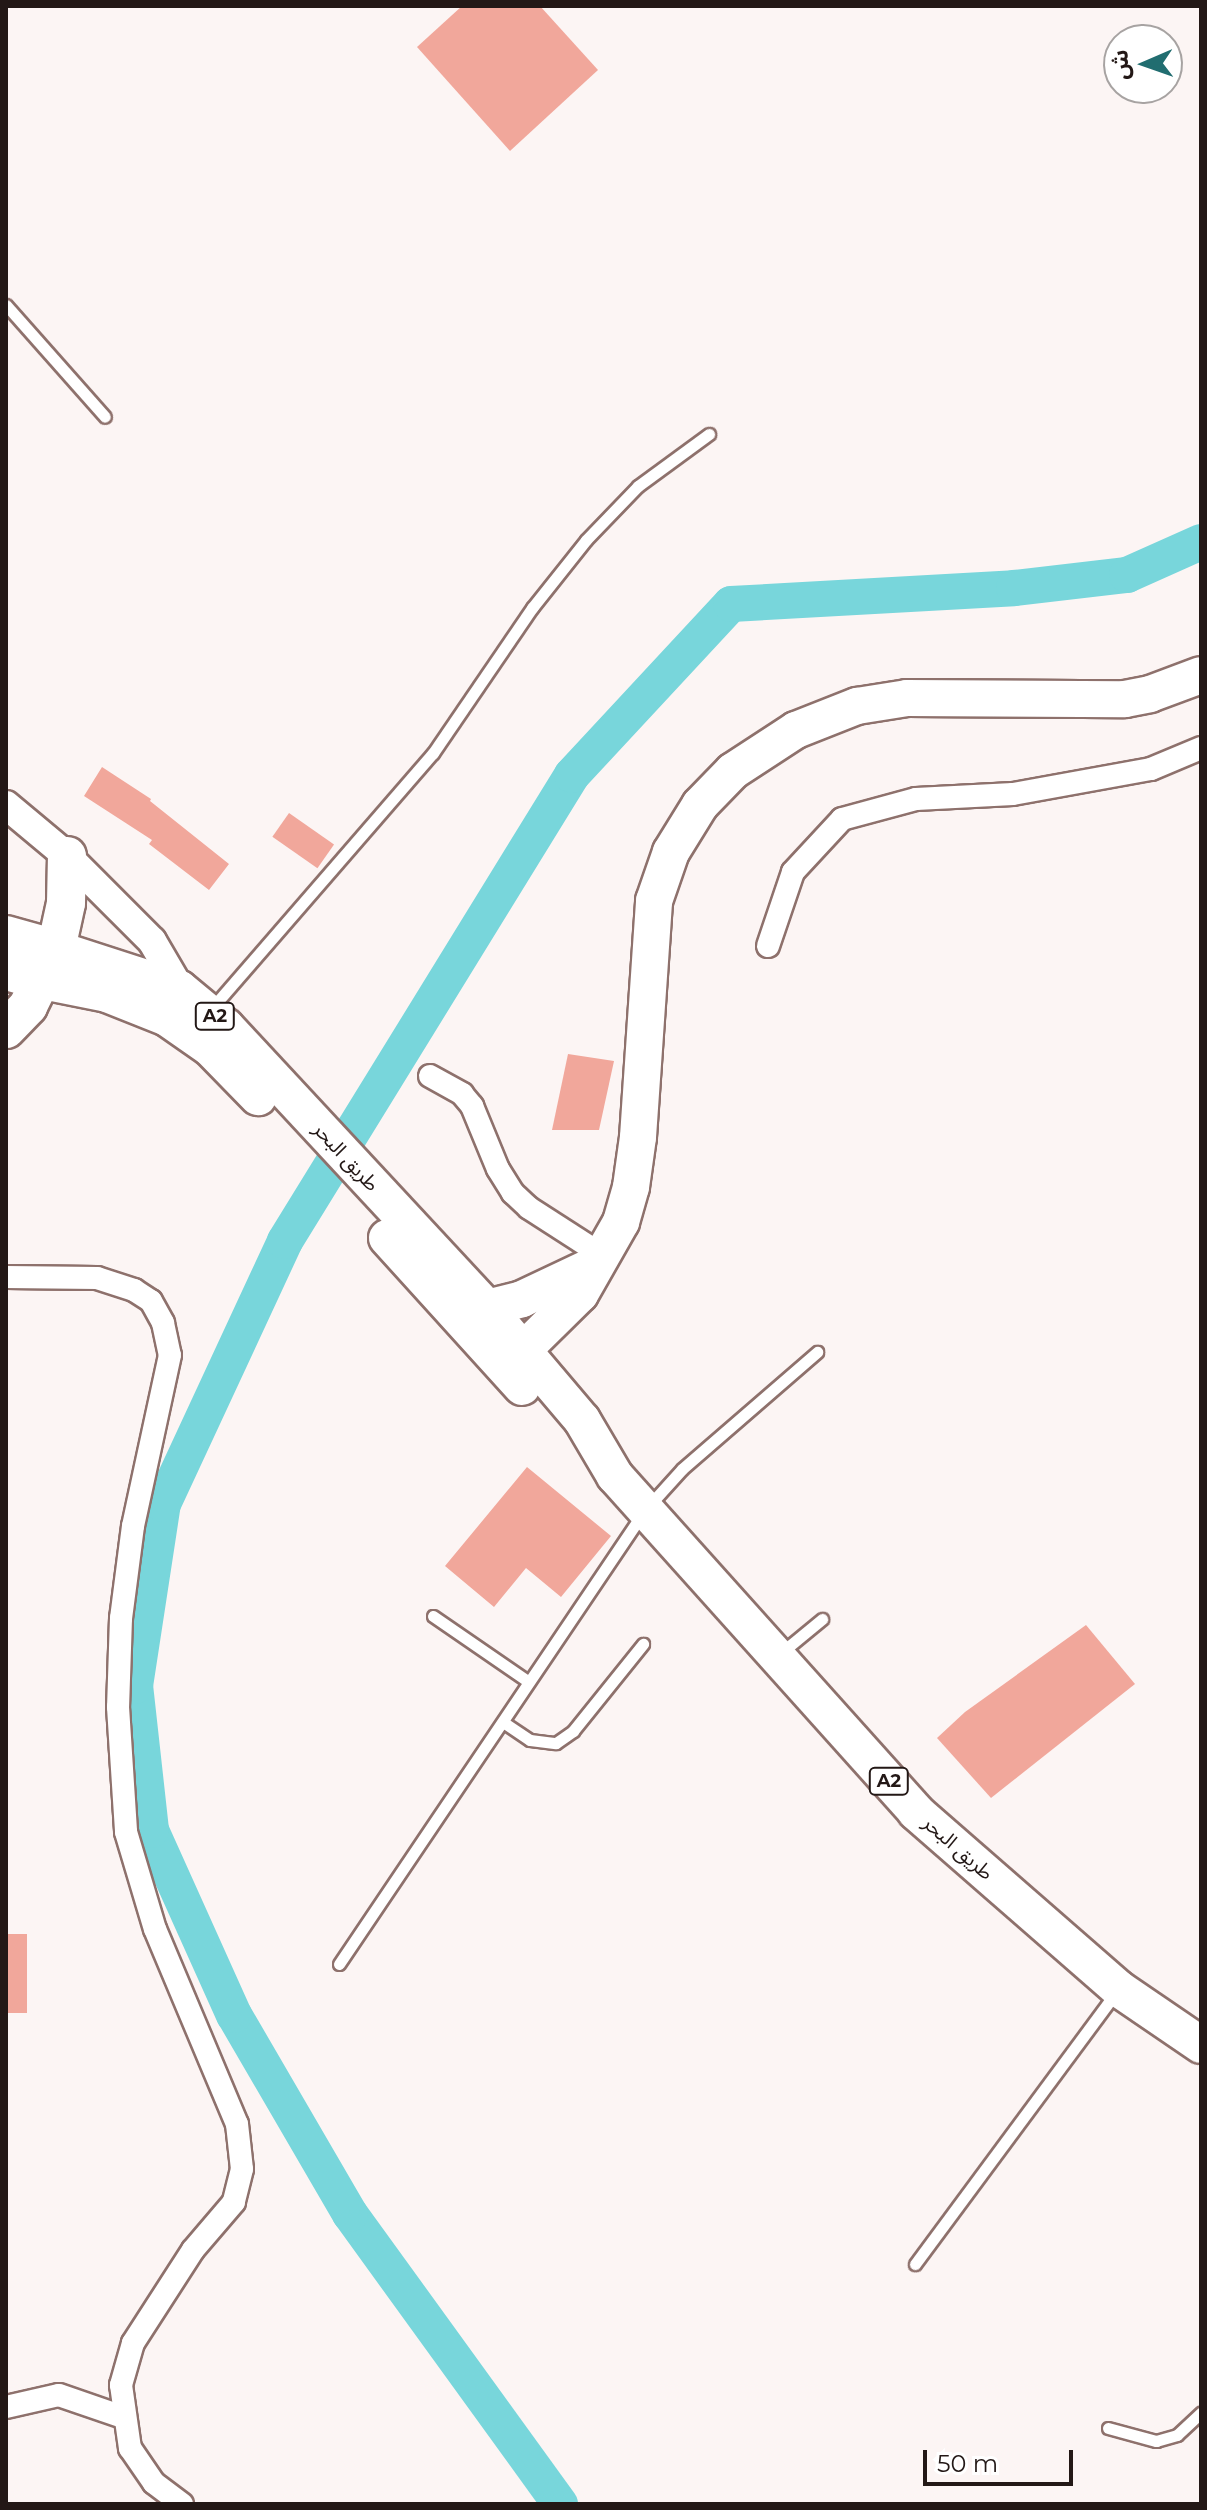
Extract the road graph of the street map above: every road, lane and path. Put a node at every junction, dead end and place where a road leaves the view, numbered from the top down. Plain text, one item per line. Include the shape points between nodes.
1 (6, 305) edge
2 (105, 417) dead end
3 (709, 434) dead end
4 (1201, 648) edge
5 (1201, 675) edge
6 (1201, 692) edge
7 (1150, 694) junction
8 (1083, 697) junction
9 (1201, 748) edge
10 (6, 805) edge
11 (67, 856) junction
12 (768, 946) dead end
13 (24, 958) edge
14 (180, 989) junction
15 (209, 1011) junction
16 (6, 1029) edge
17 (430, 1076) dead end
18 (340, 1168) junction
19 (593, 1271) junction
20 (6, 1277) edge
21 (461, 1280) junction
22 (538, 1291) junction
23 (487, 1308) junction
24 (817, 1352) dead end
25 (514, 1359) junction
26 (563, 1399) junction
27 (615, 1476) junction
28 (645, 1510) junction
29 (433, 1616) dead end
30 (822, 1619) dead end
31 (643, 1644) dead end
32 (778, 1655) junction
33 (529, 1682) junction
34 (503, 1722) junction
35 (339, 1964) dead end
36 (1119, 1989) junction
37 (1201, 2045) edge
38 (915, 2264) dead end
39 (6, 2407) edge
40 (1201, 2413) edge
41 (123, 2417) junction
42 (1108, 2428) dead end
43 (182, 2504) edge

1 - 2 lane
3 - 15 lane via 638,486 586,540 532,608 433,753
4 - 8 main road
5 - 7 main road
6 - 7 main road
7 - 8 main road
8 - 19 main road via 907,698 857,706 796,730 733,771 700,805 671,852 654,901 631,1187 621,1222
9 - 12 street via 1151,769 1013,794 916,799 842,819 793,872
10 - 11 street
11 - 13 highway via 66,903
11 - 14 street via 152,941
13 - 14 main road, طريق البحر / A2
13 - 16 highway via 28,1006
13 - 18 main road, طريق البحر / A2 via 189,1032
14 - 15 main road, طريق البحر / A2
15 - 18 main road, طريق البحر / A2
17 - 19 street via 462,1094 513,1193
18 - 21 main road, طريق البحر / A2
18 - 25 main road, طريق البحر / A2
19 - 22 main road
19 - 25 main road
19 - 26 main road via 561,1345
20 - 41 street via 97,1278 134,1290 151,1301 163,1323 170,1355 133,1526 121,1618 118,1707 126,1832 155,1929 237,2124 242,2169 234,2202 193,2250 133,2343 121,2385
21 - 22 main road
21 - 23 main road, طريق البحر / A2
22 - 23 main road
23 - 25 main road, طريق البحر / A2
24 - 28 lane via 682,1469
25 - 26 main road, طريق البحر / A2
25 - 27 main road, طريق البحر / A2 via 566,1436
26 - 27 main road, طريق البحر / A2
27 - 28 main road, طريق البحر / A2
28 - 32 main road, طريق البحر / A2
28 - 33 lane
29 - 33 lane
30 - 32 lane
31 - 34 lane via 573,1731 556,1743 530,1740
32 - 36 main road, طريق البحر / A2 via 916,1812
33 - 34 lane
34 - 35 lane
36 - 37 main road, طريق البحر / A2
36 - 38 lane
39 - 41 street via 59,2395
40 - 42 lane via 1177,2435 1156,2441
41 - 43 street via 130,2448 154,2483

